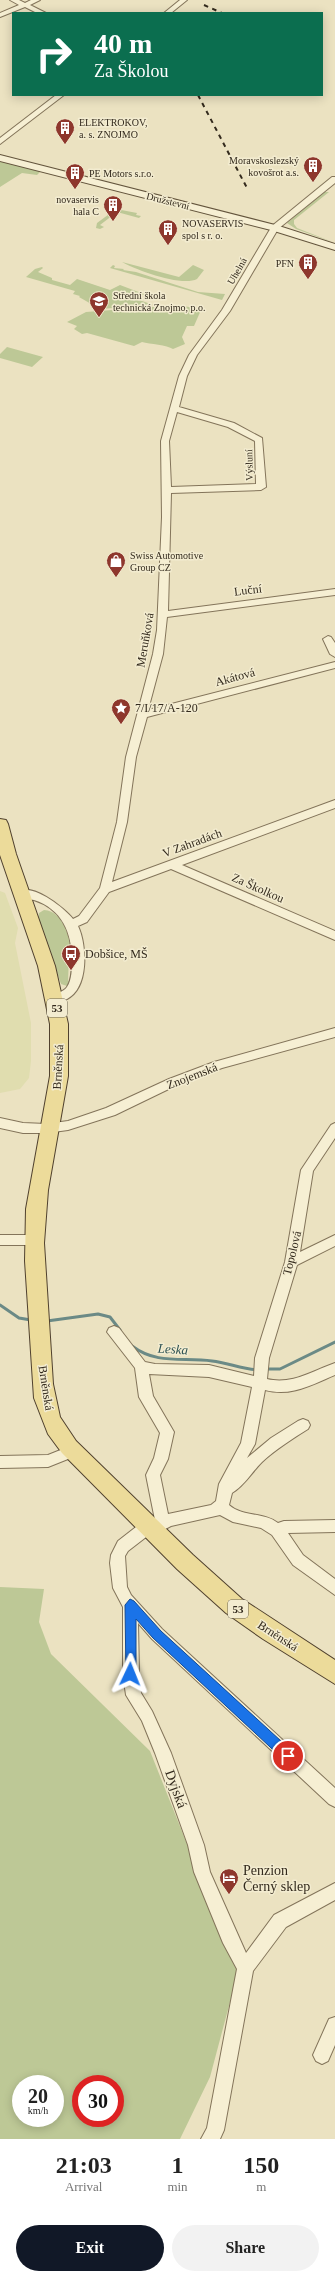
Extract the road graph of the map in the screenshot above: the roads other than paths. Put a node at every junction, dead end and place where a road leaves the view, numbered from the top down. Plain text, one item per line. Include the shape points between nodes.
1 (13, 0) edge
2 (37, 0) edge
3 (184, 0) edge
4 (25, 5) junction
5 (41, 12) edge
6 (168, 12) edge
7 (0, 15) edge
8 (59, 96) edge
9 (0, 142) edge
10 (0, 158) edge
11 (335, 180) edge
12 (275, 228) junction
13 (335, 247) edge
14 (178, 390) joint
15 (173, 408) junction
16 (167, 490) junction
17 (335, 592) edge
18 (164, 614) junction
19 (328, 639) dead end
20 (335, 654) edge
21 (335, 665) edge
22 (142, 715) junction
23 (335, 804) edge
24 (0, 824) edge
25 (171, 864) junction
26 (105, 889) junction
27 (23, 895) junction
28 (72, 924) junction
29 (335, 936) edge
30 (56, 999) junction
31 (335, 1032) edge
32 (0, 1123) edge
33 (52, 1127) junction
34 (335, 1128) edge
35 (0, 1240) edge
36 (35, 1240) junction
37 (335, 1240) edge
38 (291, 1262) junction
39 (114, 1332) dead end
40 (141, 1366) junction
41 (335, 1369) edge
42 (262, 1373) junction
43 (303, 1426) dead end
44 (73, 1451) junction
45 (0, 1462) edge
46 (225, 1489) junction
47 (221, 1507) junction
48 (155, 1526) junction
49 (335, 1526) edge
50 (277, 1530) junction
51 (335, 1588) edge
52 (130, 1605) junction
53 (335, 1673) edge
54 (335, 1799) edge
55 (335, 1890) edge
56 (245, 1968) junction
57 (335, 2024) edge
58 (322, 2055) dead end
59 (210, 2139) edge

1 - 4 street
2 - 4 street
3 - 6 street
4 - 5 street
4 - 7 street
8 - 9 street
10 - 12 main road, Družstevní
11 - 12 street, Uhelná
12 - 13 main road, Družstevní
12 - 14 street, Uhelná via 226,311 193,355
14 - 15 street, Meruňková
15 - 16 street, Meruňková via 165,441
15 - 16 street, Výsluní via 227,424 256,437 260,446 261,487
16 - 18 street, Meruňková
17 - 18 street, Luční
18 - 22 street, Meruňková via 158,654
19 - 20 street
21 - 22 street, Akátová
22 - 26 street, Meruňková via 131,757 122,822
23 - 25 street, V Zahradách
24 - 27 main road, Brněnská / 53
25 - 26 street, V Zahradách
25 - 29 street, Za Školkou
26 - 28 street via 83,918
27 - 28 street via 35,896 46,901
27 - 30 main road, Brněnská / 53 via 44,954
28 - 30 street via 77,955 74,984 67,994
30 - 33 main road, Brněnská / 53 via 60,1056 58,1092
31 - 33 street, Znojemská via 174,1081 86,1122
32 - 33 street, Znojemská via 21,1127
33 - 36 main road, Brněnská / 53 via 38,1194
34 - 38 street, Topolová via 307,1170
35 - 36 street
36 - 44 main road, Brněnská / 53 via 47,1407 58,1433
37 - 38 street
38 - 42 street, Topolová via 262,1358
39 - 40 street
40 - 42 street via 155,1370
40 - 48 street via 146,1397 167,1432 161,1459 154,1474
41 - 42 street via 296,1385 279,1388
42 - 46 street, Topolová via 248,1444
43 - 46 street via 282,1438 253,1461 236,1483
44 - 45 street via 48,1461
44 - 48 main road, Brněnská / 53
46 - 47 street, Topolová
47 - 48 street via 215,1511
47 - 50 street via 232,1515 262,1520
48 - 52 street via 123,1546 117,1559 120,1588
48 - 53 main road, Brněnská / 53 via 185,1562 234,1606
49 - 50 street via 284,1527
50 - 51 street via 298,1560
52 - 54 street via 157,1634
52 - 56 street, Dyjská via 130,1674 134,1695 147,1716 163,1753 196,1845 202,1872
55 - 56 street via 280,1921
56 - 59 street via 216,2130
57 - 58 street

